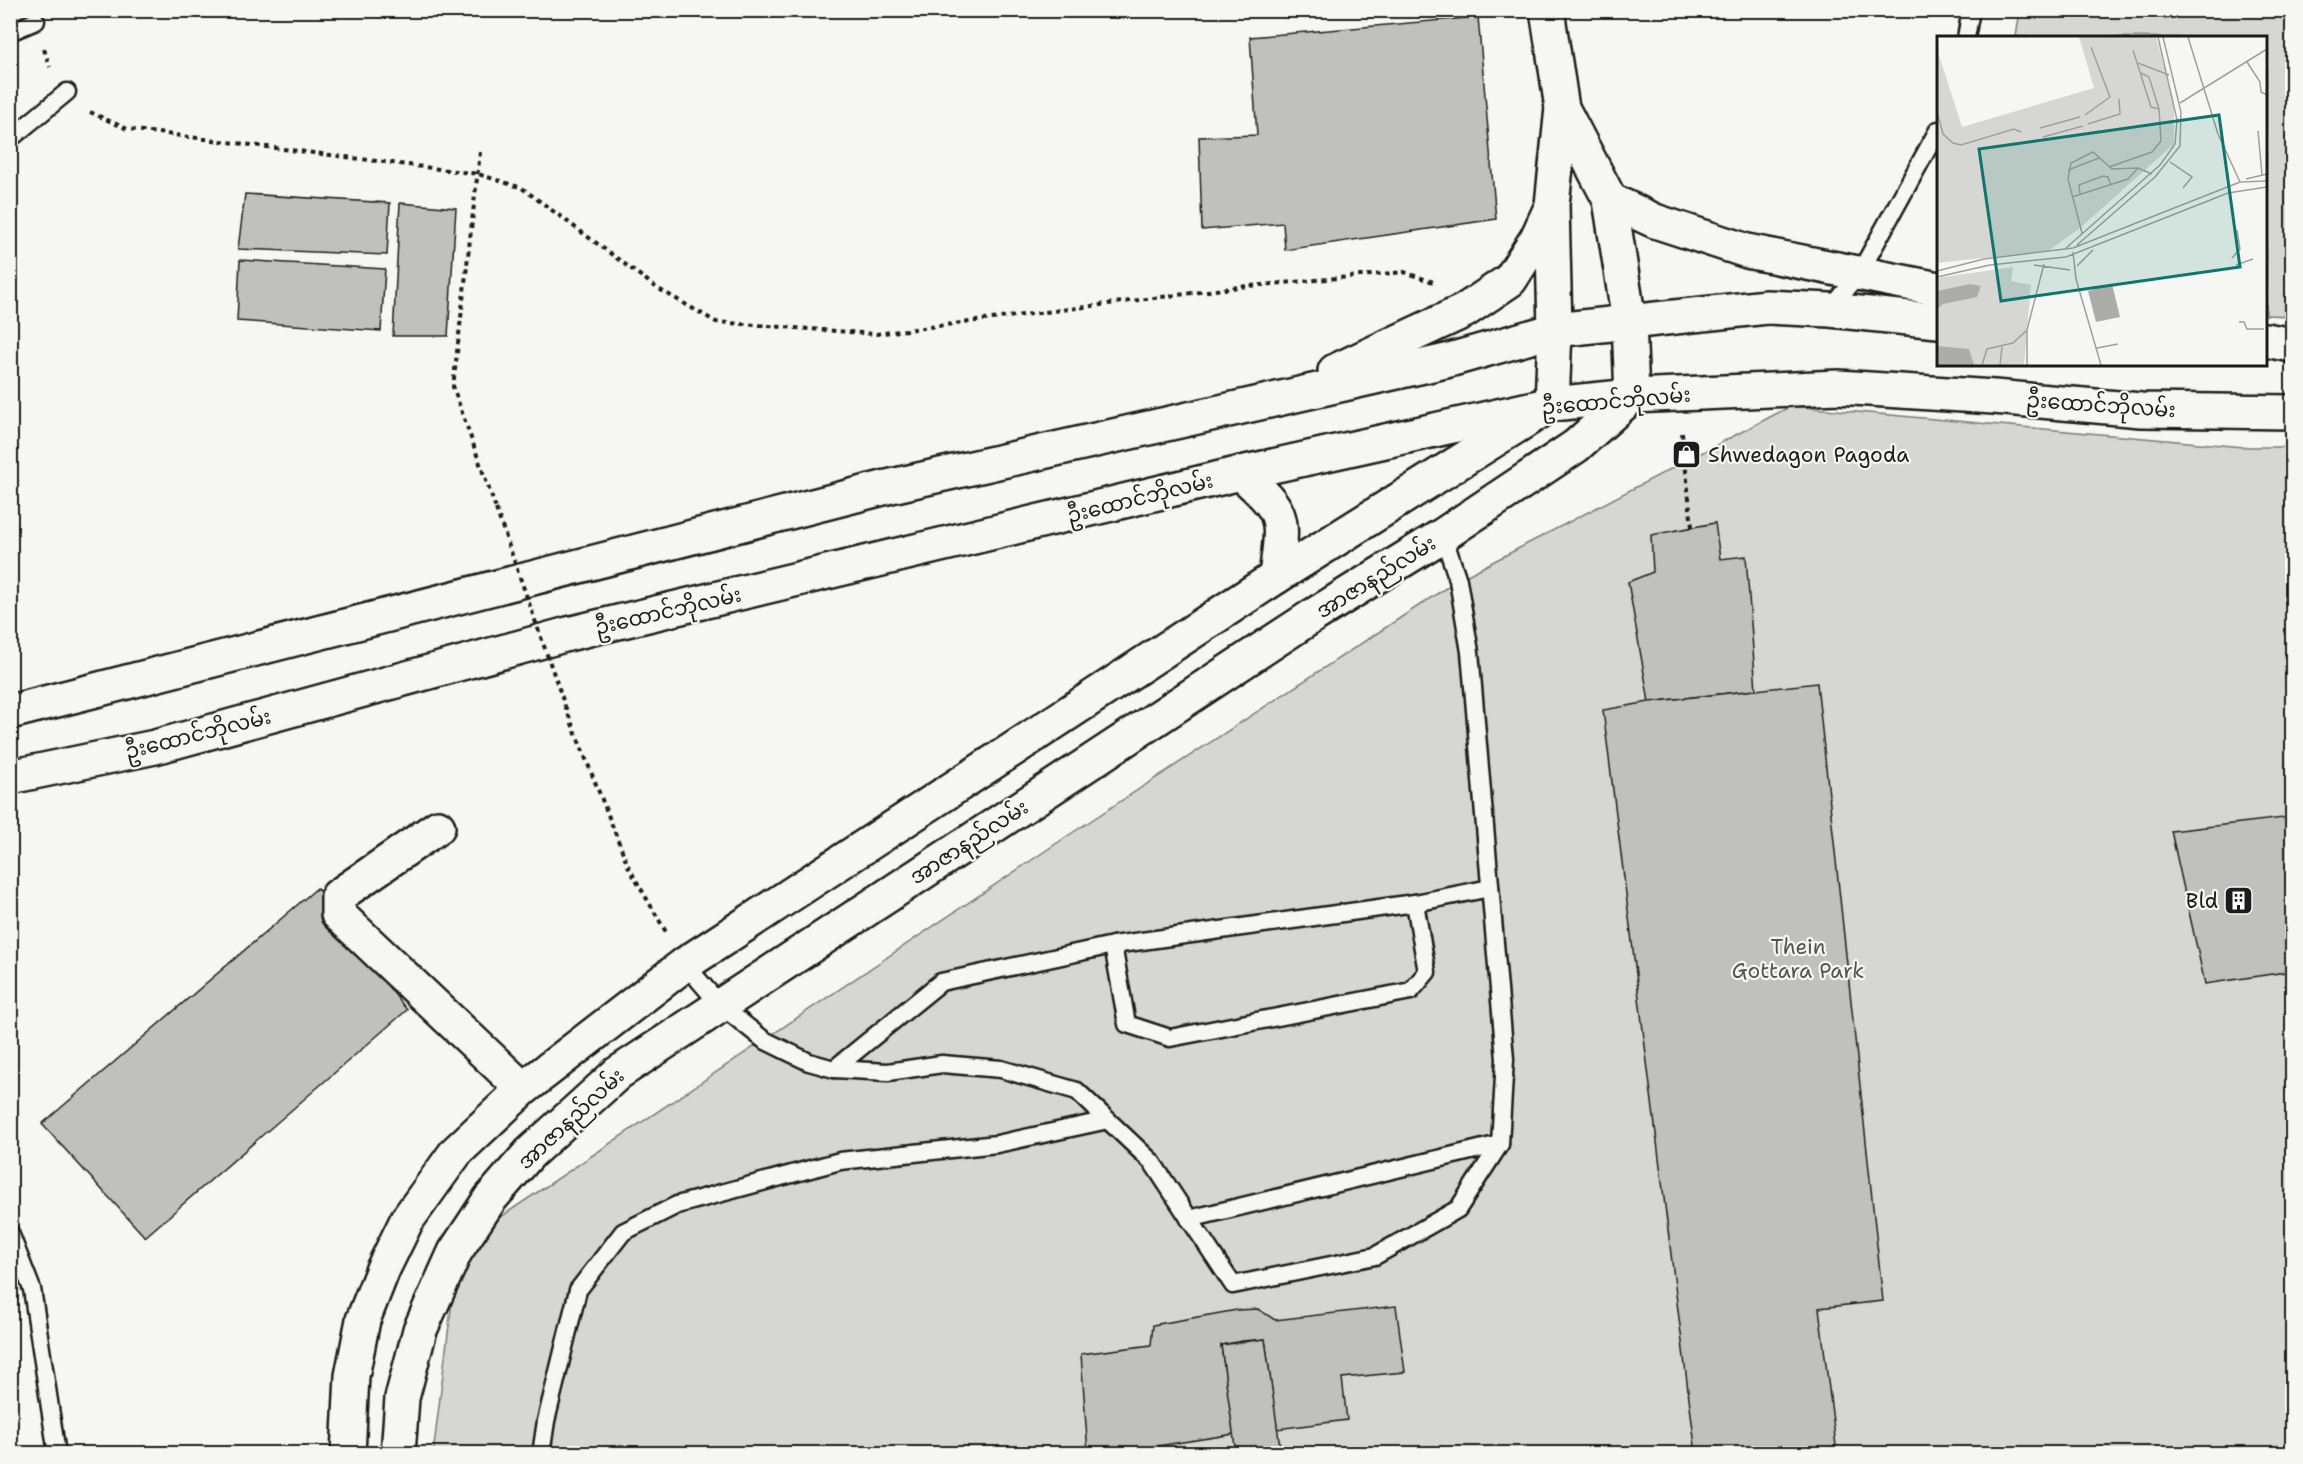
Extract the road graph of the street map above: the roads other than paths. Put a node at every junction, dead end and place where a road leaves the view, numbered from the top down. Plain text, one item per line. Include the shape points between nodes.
1 (1547, 10) edge
2 (1971, 10) edge
3 (36, 21) road end
4 (10, 32) edge
5 (1966, 36) edge
6 (68, 92) road end
7 (1562, 108) junction
8 (1937, 132) edge
9 (10, 139) edge
10 (1610, 200) junction
11 (1552, 205) junction
12 (1858, 274) junction
13 (1937, 289) edge
14 (1830, 310) junction
15 (1629, 321) junction
16 (1937, 321) edge
17 (1555, 330) junction
18 (2267, 340) edge
19 (2292, 345) edge
20 (2267, 349) edge
21 (2292, 351) edge
22 (1632, 396) junction
23 (1271, 400) junction
24 (1552, 404) junction
25 (2292, 412) edge
26 (1241, 473) junction
27 (1443, 535) junction
28 (1276, 577) junction
29 (10, 712) edge
30 (10, 777) edge
31 (438, 827) dead end
32 (1490, 888) junction
33 (1415, 903) junction
34 (1113, 945) junction
35 (685, 964) junction
36 (720, 1005) junction
37 (834, 1069) junction
38 (523, 1089) junction
39 (1108, 1120) junction
40 (1500, 1144) junction
41 (1189, 1220) junction
42 (10, 1233) edge
43 (57, 1454) edge
44 (348, 1454) edge
45 (398, 1454) edge
46 (541, 1454) edge

1 - 7 main road
2 - 5 lane
3 - 4 lane
6 - 9 lane
7 - 10 main road
7 - 11 main road
8 - 12 lane
10 - 12 main road via 1675,228 1747,251
10 - 15 main road
11 - 17 main road
11 - 23 main road via 1537,238 1510,280 1464,310
12 - 13 main road
12 - 14 lane
14 - 15 main road via 1767,307
14 - 16 main road
15 - 17 main road
15 - 22 main road
17 - 23 main road via 1446,361
17 - 24 main road
18 - 19 main road
20 - 21 main road
22 - 24 main road, ဦးထောင်ဘိုလမ်း
22 - 25 main road, ဦးထောင်ဘိုလမ်း via 1838,387 2141,410
22 - 27 main road, အာဇာနည်လမ်း via 1576,446
23 - 29 main road via 887,487
24 - 26 main road, ဦးထောင်ဘိုလမ်း
24 - 28 main road
26 - 28 main road via 1267,496 1279,513 1282,530
26 - 30 main road, ဦးထောင်ဘိုလမ်း via 568,634 155,747
27 - 32 lane via 1458,580 1470,652
27 - 36 main road, အာဇာနည်လမ်း via 1311,617
28 - 35 main road
31 - 38 main road via 338,896 338,914
32 - 33 lane
32 - 40 lane via 1505,1059
33 - 34 lane
33 - 34 lane via 1427,972 1411,991 1170,1038 1127,1024
34 - 37 lane via 941,982
35 - 36 lane
35 - 38 main road
36 - 37 lane via 764,1040 809,1062
36 - 45 main road, အာဇာနည်လမ်း via 618,1073 530,1153 490,1198 455,1252 420,1330 402,1398
37 - 39 lane via 888,1072 942,1064 1001,1069 1077,1091
38 - 44 main road via 456,1152 406,1221 387,1259 363,1320 352,1376
39 - 41 lane via 1152,1162
39 - 46 lane via 997,1144 840,1161 678,1205 623,1232 578,1290
40 - 41 lane
40 - 41 lane via 1458,1209 1375,1256 1233,1285
42 - 43 lane via 32,1289

